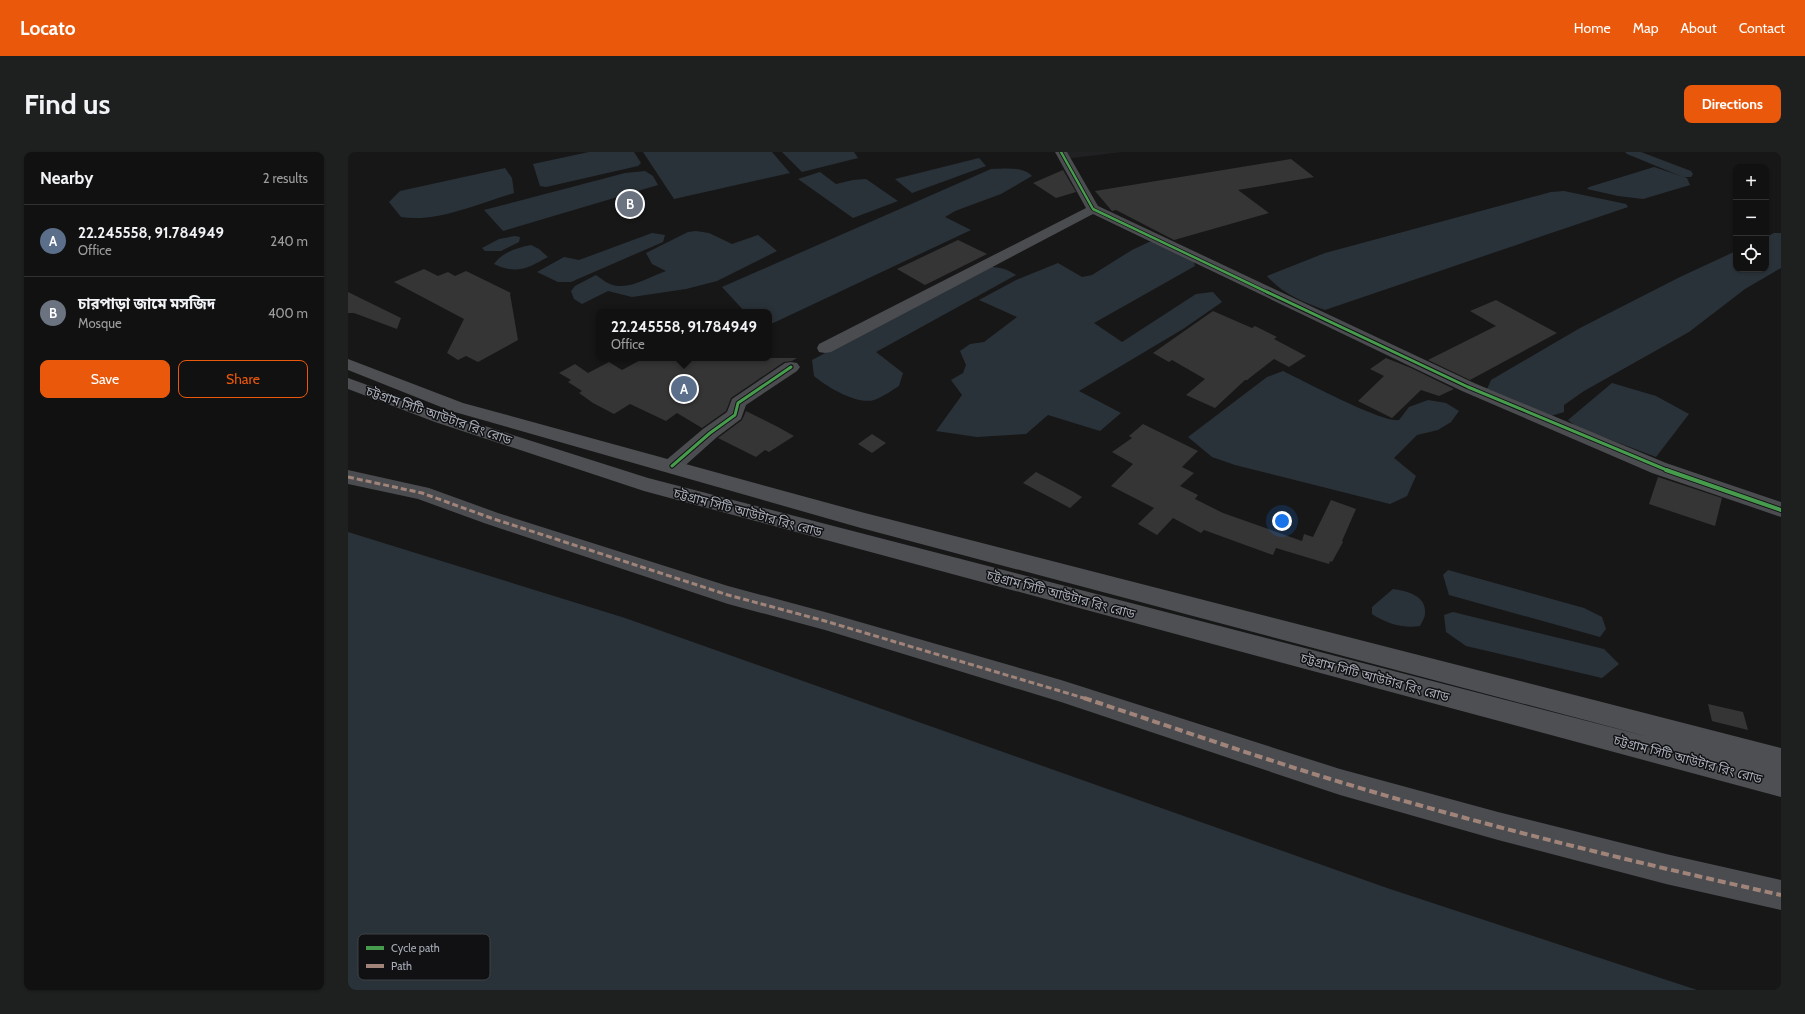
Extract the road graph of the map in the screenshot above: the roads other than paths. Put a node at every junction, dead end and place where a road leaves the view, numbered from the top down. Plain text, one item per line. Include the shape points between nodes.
1 (1061, 152) edge
2 (1093, 208) junction
3 (825, 348) dead end
4 (348, 364) edge
5 (791, 367) dead end
6 (348, 383) edge
7 (672, 466) junction
8 (348, 477) edge
9 (1781, 510) edge
10 (1781, 760) edge
11 (1781, 784) edge
12 (1781, 895) edge

1 - 2 street
2 - 3 street
2 - 9 street via 1468,387 1659,468
4 - 7 main road, চট্টগ্রাম সিটি আউটার রিং রোড via 457,407
5 - 7 street via 738,403 735,415
6 - 11 main road, চট্টগ্রাম সিটি আউটার রিং রোড via 441,418 644,484
7 - 10 main road, চট্টগ্রাম সিটি আউটার রিং রোড via 861,520
8 - 12 street via 422,492 491,518 728,595 833,623 1062,691 1340,782 1498,826

